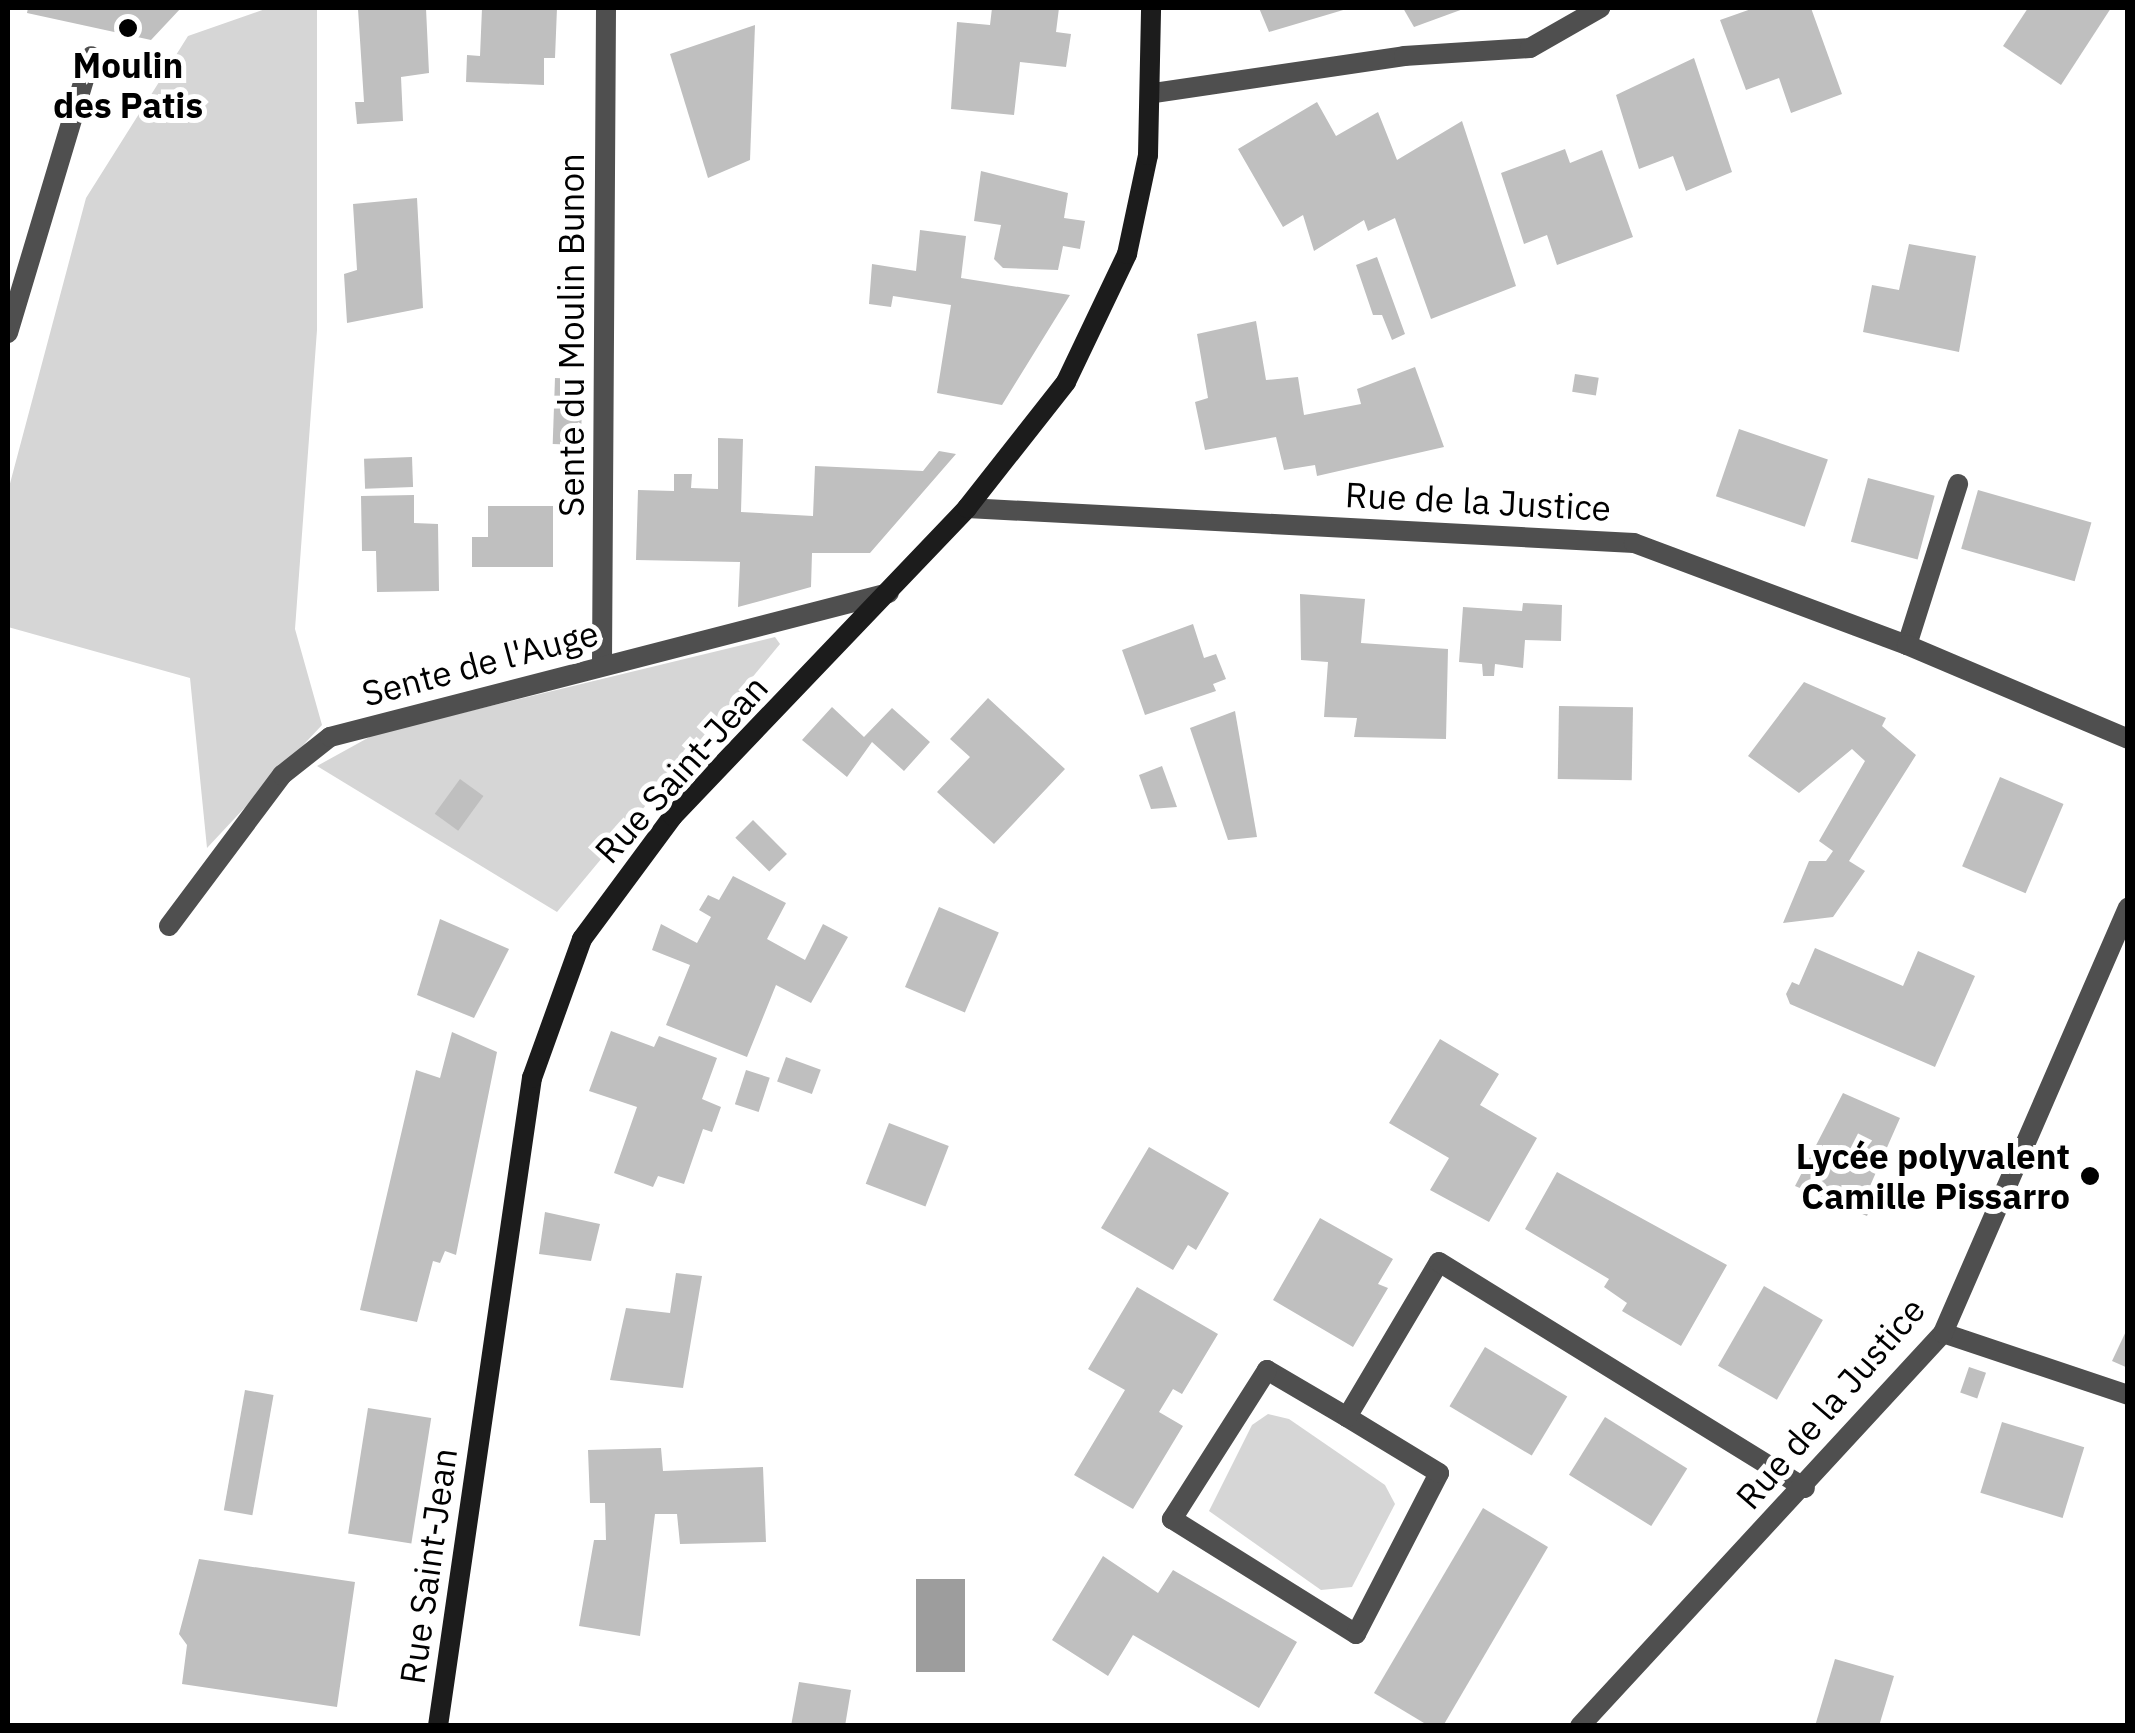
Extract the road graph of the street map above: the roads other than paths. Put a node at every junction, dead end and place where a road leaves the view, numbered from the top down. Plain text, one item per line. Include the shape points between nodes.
1 (606, 8) edge
2 (1151, 8) edge
3 (1600, 8) edge
4 (91, 56) dead end
5 (1154, 93) junction
6 (8, 333) edge
7 (1958, 484) dead end
8 (967, 508) junction
9 (889, 592) junction
10 (1907, 644) junction
11 (602, 664) junction
12 (2128, 739) edge
13 (2128, 908) edge
14 (169, 926) dead end
15 (1943, 1333) junction
16 (2128, 1395) edge
17 (1346, 1416) junction
18 (1805, 1488) junction
19 (438, 1726) edge
20 (1580, 1726) edge

1 - 11 street, Sente du Moulin Bunon
2 - 5 street, Rue Saint-Jean
3 - 5 street via 1530,48 1404,56
4 - 6 street
5 - 8 street, Rue Saint-Jean via 1127,254 1100,321 1066,382
7 - 10 street
8 - 9 street, Rue Saint-Jean
8 - 10 street, Rue de la Justice via 1634,544
9 - 11 street, Sente de l'Auge
9 - 19 street, Rue Saint-Jean via 673,816 582,939 532,1078
10 - 12 street, Rue de la Justice
11 - 14 street, Sente de l'Auge via 330,736 282,774
13 - 15 street, Rue de la Justice
15 - 16 street
15 - 18 street, Rue de la Justice
17 - 17 street via 1439,1474 1356,1634 1172,1519 1267,1370
17 - 18 street via 1439,1262
18 - 20 street, Rue de la Justice via 1598,1698

